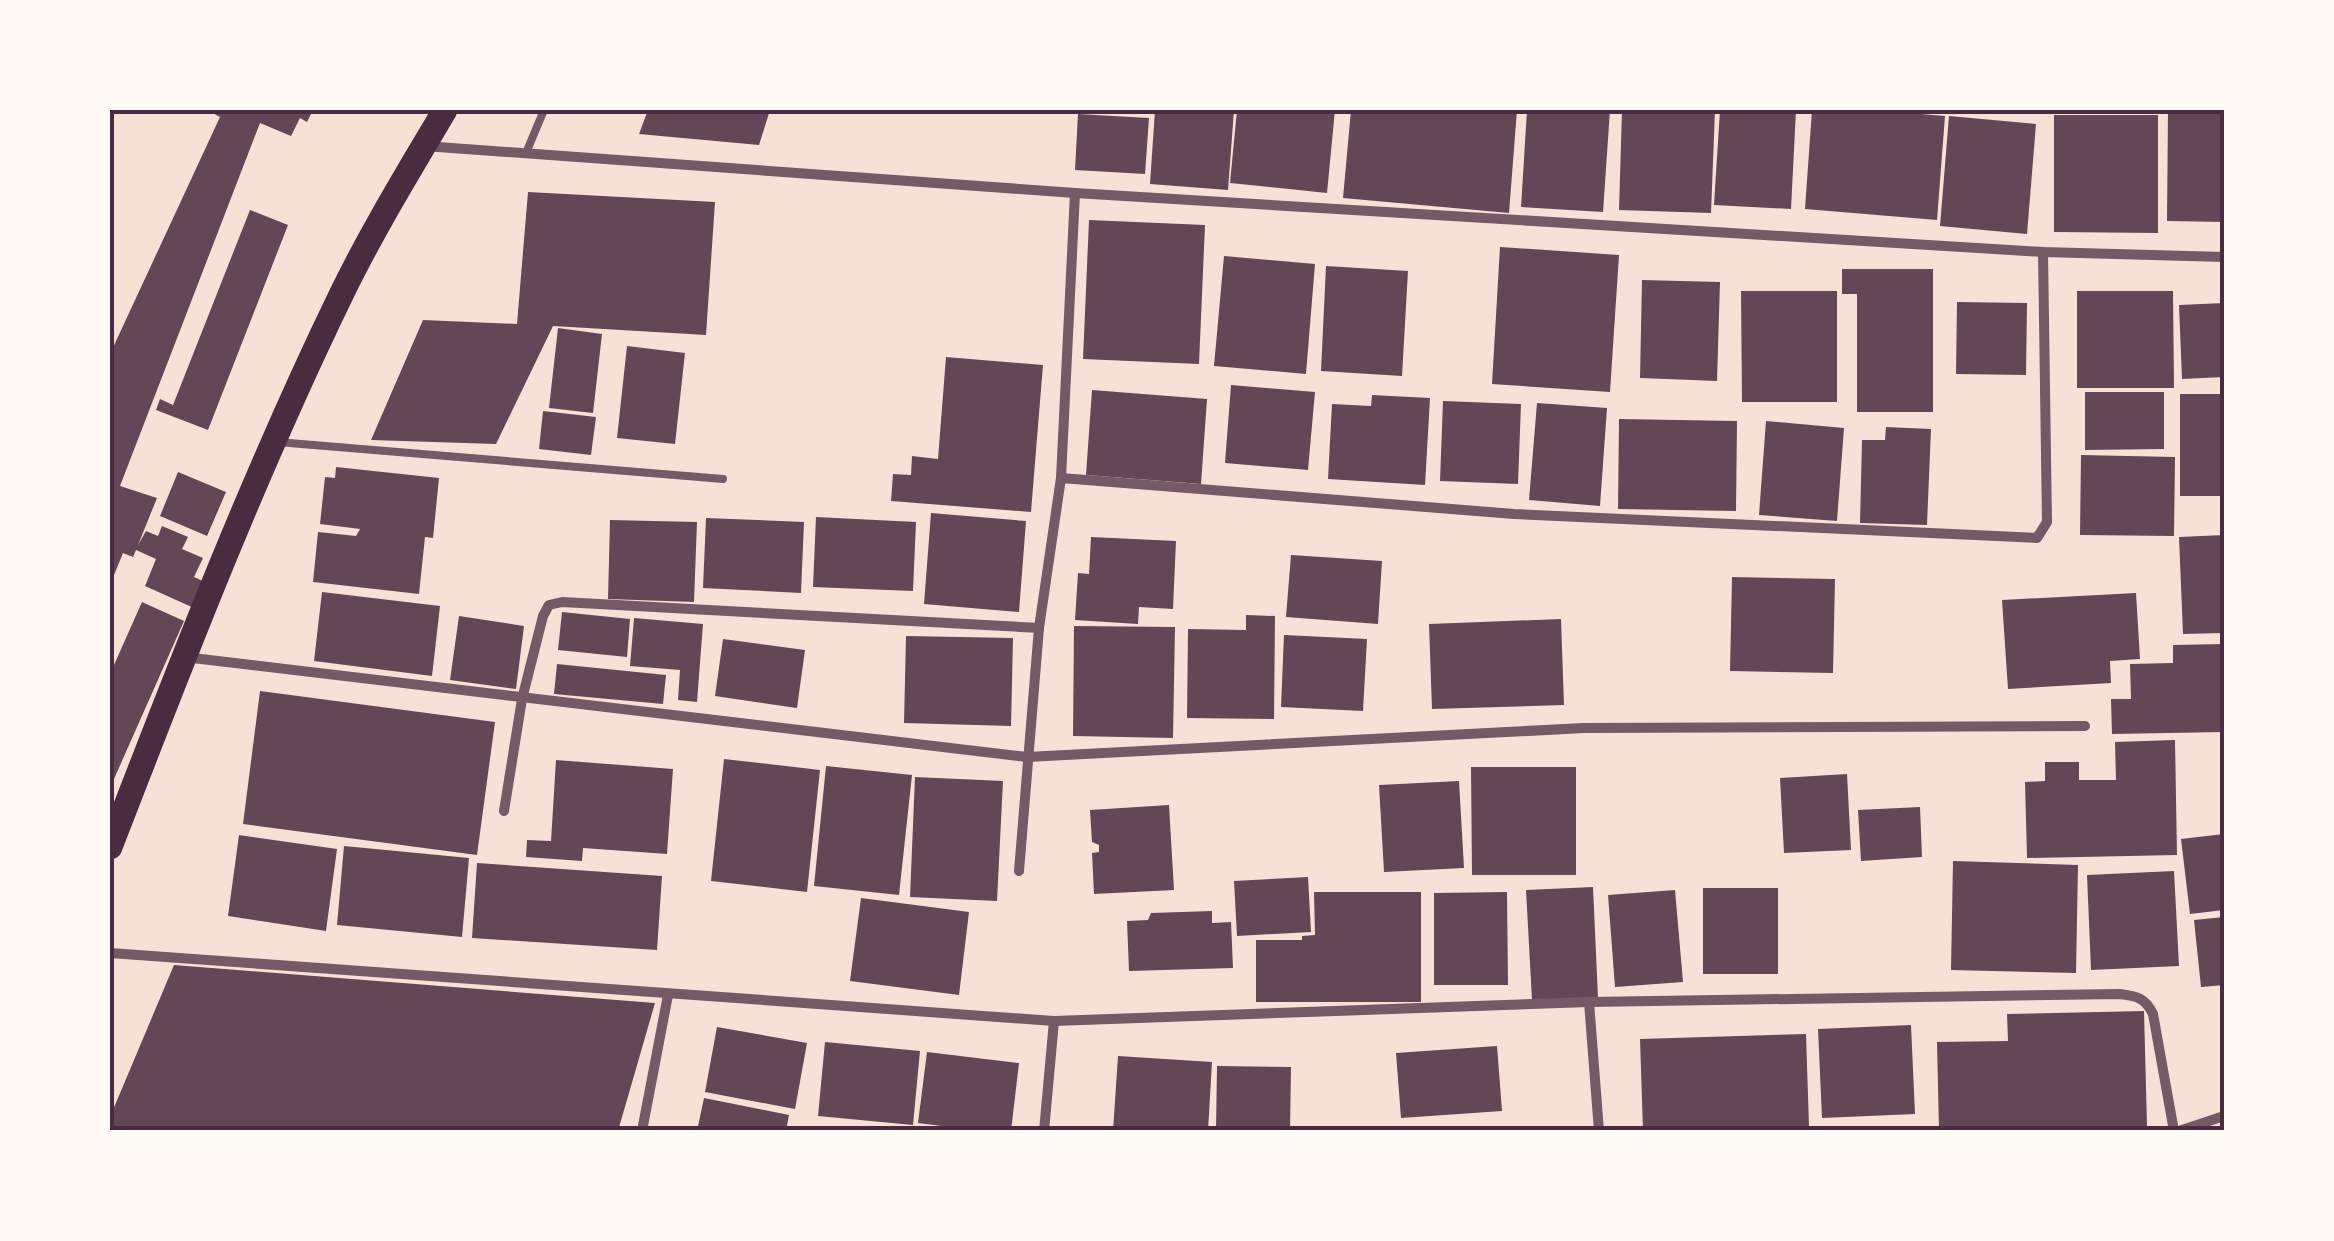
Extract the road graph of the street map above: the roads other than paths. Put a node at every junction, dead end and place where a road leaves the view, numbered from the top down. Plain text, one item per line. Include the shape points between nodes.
1 (445, 110) edge
2 (544, 110) edge
3 (423, 146) junction
4 (526, 152) junction
5 (1075, 193) junction
6 (2044, 252) junction
7 (2224, 257) edge
8 (272, 442) junction
9 (1061, 478) junction
10 (723, 479) dead end
11 (1039, 628) junction
12 (183, 657) junction
13 (522, 699) junction
14 (2085, 726) dead end
15 (1027, 757) junction
16 (504, 811) dead end
17 (110, 847) edge
18 (1018, 871) dead end
19 (110, 953) edge
20 (668, 995) junction
21 (1588, 1002) junction
22 (1054, 1021) junction
23 (2224, 1116) edge
24 (642, 1131) edge
25 (1044, 1131) edge
26 (1599, 1131) edge
27 (2176, 1131) edge

1 - 3 main road
2 - 4 lane
3 - 4 street
3 - 8 main road via 342,293
4 - 5 street
5 - 6 street
5 - 9 street
6 - 7 street
6 - 9 street via 2047,522 2037,538 1514,514
8 - 10 lane
8 - 12 main road
9 - 11 street
11 - 13 street via 562,602 549,605 543,616
11 - 15 street
12 - 13 street
12 - 17 main road
13 - 15 street
13 - 16 street
14 - 15 street via 1584,728
15 - 18 street
19 - 20 street
20 - 22 street
20 - 24 street
21 - 22 street
21 - 26 street
21 - 27 street via 2137,997 2152,1014
22 - 25 street
23 - 27 street

